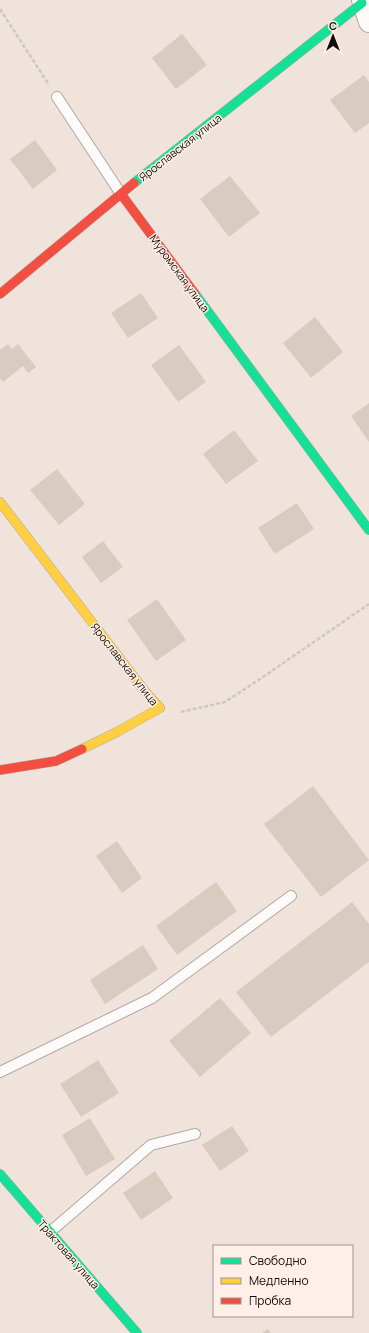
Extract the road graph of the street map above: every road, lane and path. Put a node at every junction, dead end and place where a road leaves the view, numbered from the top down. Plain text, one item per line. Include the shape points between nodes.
1 (362, 1) edge
2 (0, 10) edge
3 (369, 22) edge
4 (57, 97) joint
5 (121, 194) junction
6 (0, 294) edge
7 (0, 502) edge
8 (369, 530) edge
9 (369, 604) edge
10 (160, 708) junction
11 (0, 770) edge
12 (291, 896) dead end
13 (0, 1072) edge
14 (195, 1134) dead end
15 (0, 1174) edge
16 (50, 1232) junction
17 (137, 1333) edge

1 - 3 street
1 - 5 street, Ярославская улица
2 - 4 path
4 - 5 lane, Муромская улица
5 - 6 street, Ярославская улица
5 - 8 street, Муромская улица
7 - 10 street, Ярославская улица
9 - 10 path via 225,702 182,712
10 - 11 street, Ярославская улица via 56,761
12 - 13 lane via 152,998
14 - 16 lane via 151,1146
15 - 16 street, Трактовая улица
16 - 17 street, Трактовая улица

